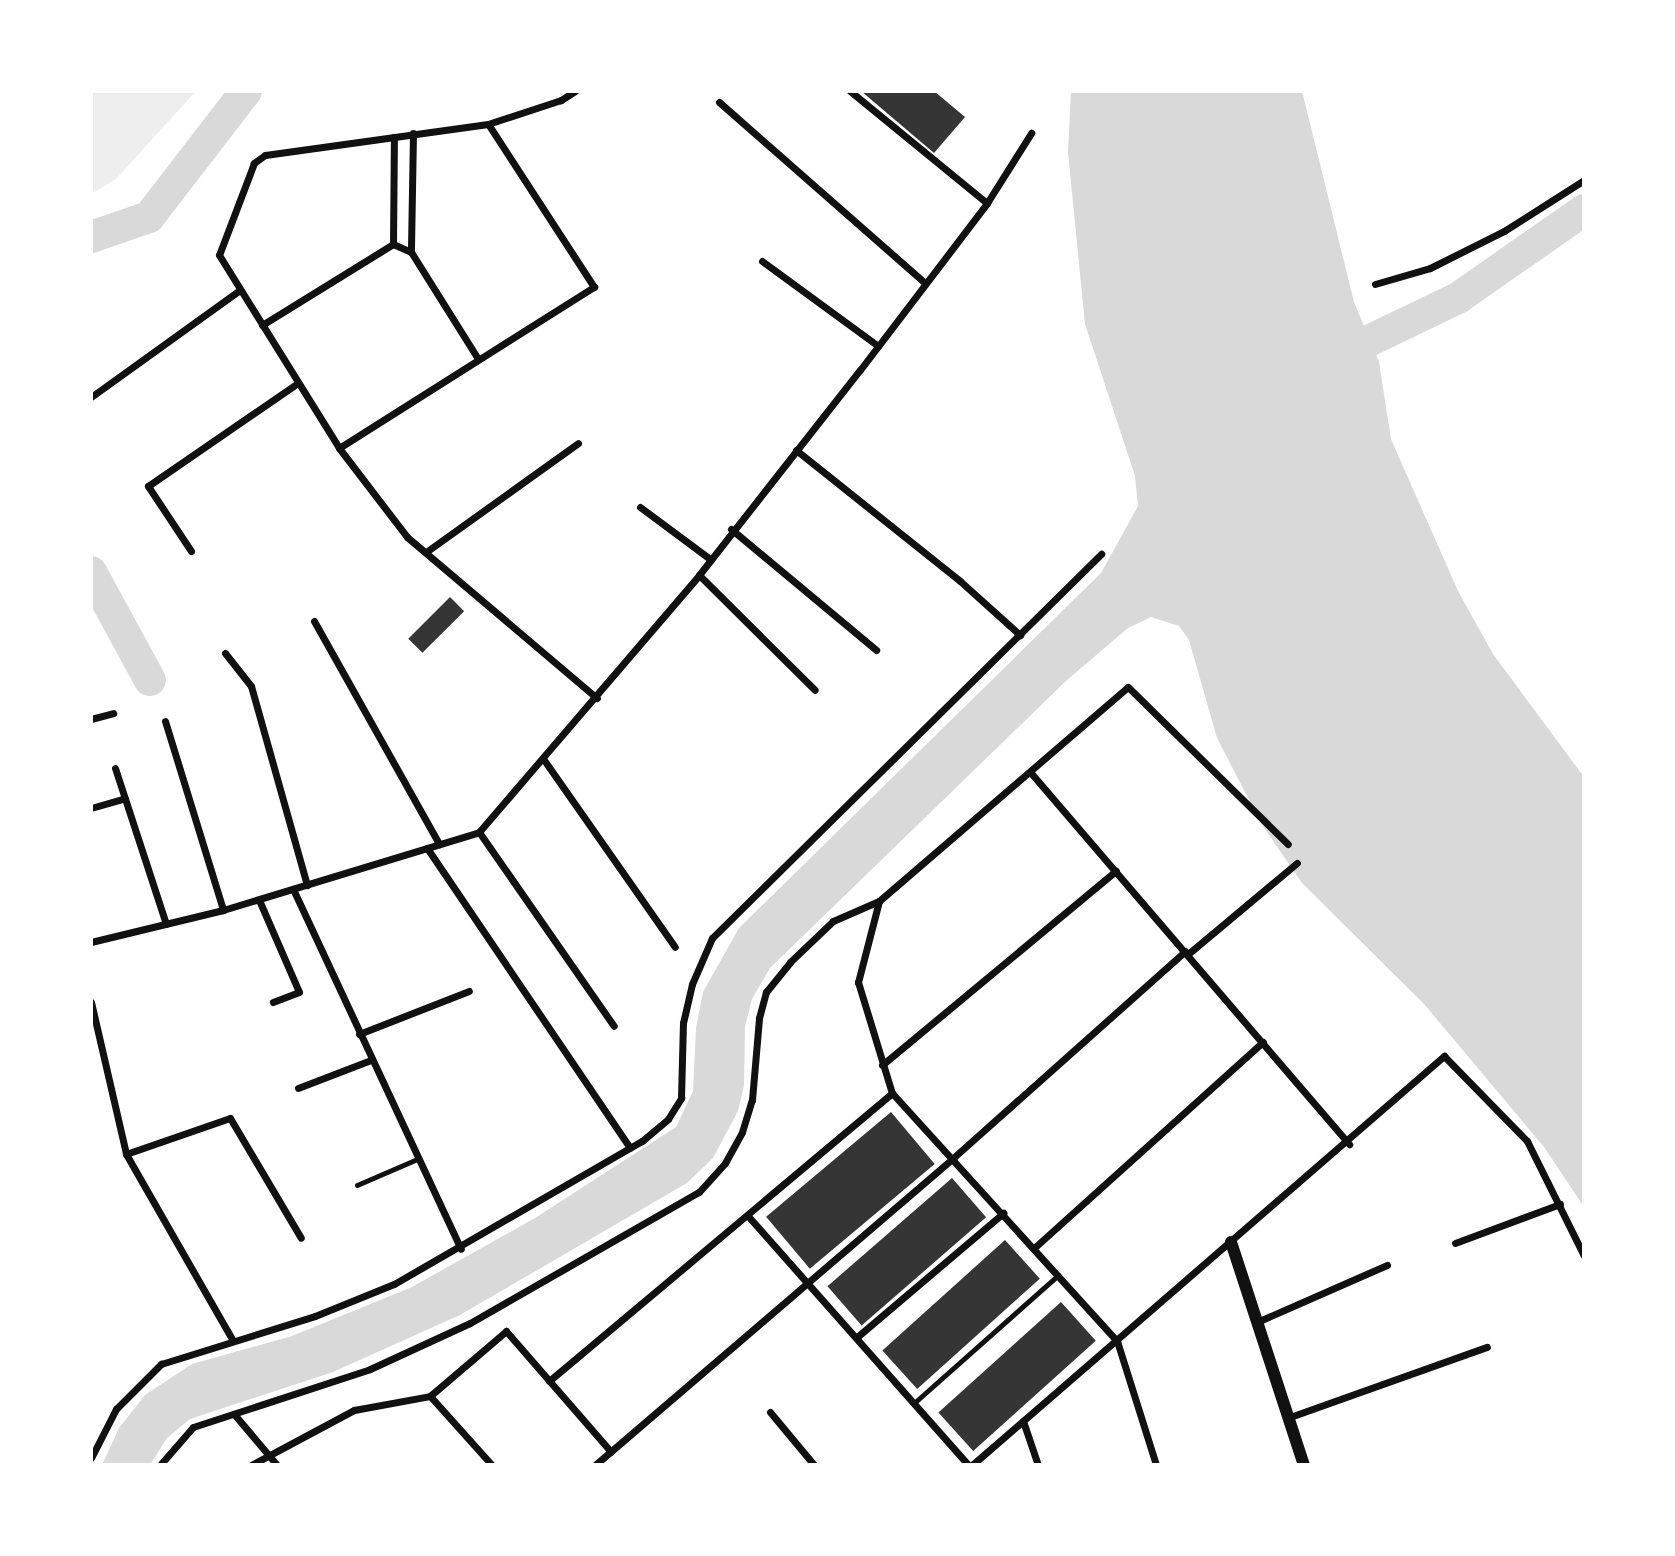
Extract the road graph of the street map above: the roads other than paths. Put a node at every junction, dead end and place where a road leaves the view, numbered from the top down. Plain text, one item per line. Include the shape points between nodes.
1 (575, 91) edge
2 (850, 91) edge
3 (719, 102) dead end
4 (488, 124) junction
5 (413, 133) junction
6 (1031, 133) dead end
7 (394, 137) junction
8 (1584, 180) edge
9 (987, 203) junction
10 (393, 244) junction
11 (411, 252) junction
12 (762, 261) dead end
13 (925, 283) junction
14 (1376, 284) dead end
15 (240, 290) junction
16 (262, 325) junction
17 (878, 346) junction
18 (478, 359) junction
19 (298, 383) junction
20 (91, 397) edge
21 (578, 443) dead end
22 (339, 448) junction
23 (796, 450) junction
24 (640, 507) dead end
25 (731, 529) junction
26 (191, 551) dead end
27 (426, 552) junction
28 (1101, 554) dead end
29 (710, 559) junction
30 (699, 575) junction
31 (314, 621) dead end
32 (1020, 635) junction
33 (876, 650) dead end
34 (225, 653) dead end
35 (815, 690) dead end
36 (597, 698) junction
37 (113, 713) dead end
38 (91, 719) edge
39 (165, 721) dead end
40 (544, 760) junction
41 (115, 768) dead end
42 (1031, 773) junction
43 (125, 798) junction
44 (91, 808) edge
45 (480, 832) junction
46 (439, 844) junction
47 (1288, 844) dead end
48 (427, 848) junction
49 (1297, 863) dead end
50 (1116, 871) junction
51 (307, 885) junction
52 (293, 889) junction
53 (258, 900) junction
54 (879, 901) junction
55 (223, 911) junction
56 (166, 924) junction
57 (91, 942) edge
58 (675, 947) dead end
59 (1186, 953) junction
60 (469, 990) dead end
61 (91, 1002) edge
62 (273, 1002) dead end
63 (614, 1026) dead end
64 (359, 1034) junction
65 (1263, 1042) junction
66 (371, 1060) junction
67 (882, 1065) junction
68 (298, 1088) dead end
69 (892, 1093) junction
70 (1349, 1143) junction
71 (630, 1148) junction
72 (126, 1154) junction
73 (953, 1158) junction
74 (417, 1159) junction
75 (357, 1185) dead end
76 (1560, 1204) junction
77 (1003, 1213) junction
78 (748, 1216) junction
79 (301, 1238) dead end
80 (1231, 1242) junction
81 (1455, 1243) dead end
82 (1034, 1248) junction
83 (461, 1249) junction
84 (1584, 1256) edge
85 (1387, 1265) dead end
86 (1058, 1275) junction
87 (807, 1280) junction
88 (1257, 1322) junction
89 (857, 1337) junction
90 (233, 1341) junction
91 (1117, 1341) junction
92 (1487, 1347) dead end
93 (549, 1381) junction
94 (430, 1396) junction
95 (914, 1403) junction
96 (770, 1412) dead end
97 (234, 1414) junction
98 (1290, 1417) junction
99 (1023, 1421) junction
100 (611, 1452) junction
101 (266, 1453) junction
102 (91, 1458) edge
103 (160, 1465) edge
104 (251, 1465) edge
105 (277, 1465) edge
106 (492, 1465) edge
107 (595, 1465) edge
108 (814, 1465) edge
109 (970, 1465) edge
110 (1038, 1465) edge
111 (1156, 1465) edge
112 (1304, 1465) edge

1 - 4 street
2 - 9 street
3 - 13 street
4 - 5 street
4 - 18 street via 594,287
5 - 7 street
5 - 11 street
6 - 9 street
7 - 10 street
7 - 15 street via 265,155 254,163 219,255
8 - 14 street via 1504,231 1430,268
9 - 13 street
10 - 11 street
10 - 16 street
11 - 18 street
12 - 17 street
13 - 17 street
15 - 16 street
15 - 20 street
16 - 19 street
17 - 23 street
18 - 22 street
19 - 22 street
19 - 26 street via 149,486
21 - 27 street
22 - 27 street via 407,537
23 - 25 street
23 - 32 street
24 - 29 street
25 - 29 street
25 - 33 street
27 - 36 street
28 - 32 street
29 - 30 street
30 - 35 street
30 - 36 street
31 - 46 street
32 - 71 street via 712,938 692,984 683,1023 681,1098 667,1119
34 - 51 street via 251,686
36 - 40 street
37 - 38 street
39 - 55 street
40 - 45 street
40 - 58 street
41 - 43 street
42 - 47 street via 1128,687
42 - 50 street
42 - 54 street
43 - 44 street
43 - 56 street
45 - 46 street
45 - 63 street
46 - 48 street
48 - 51 street
48 - 71 street
49 - 59 street
50 - 59 street
50 - 67 street
51 - 52 street
52 - 53 street
52 - 64 street
53 - 55 street
53 - 62 street via 299,992
54 - 67 street via 858,982
54 - 97 street via 833,922 766,992 759,1018 752,1100 742,1132 725,1163 699,1192 470,1323 370,1369
55 - 56 street
56 - 57 street
59 - 65 street
59 - 73 street
60 - 64 street
61 - 72 street
64 - 66 street
65 - 70 street
65 - 82 street
66 - 68 street
66 - 74 street
67 - 69 street
69 - 73 street
69 - 78 street
70 - 76 street via 1444,1056 1528,1141
70 - 80 street
71 - 83 street
72 - 79 street via 230,1118
72 - 90 street
73 - 77 street
73 - 87 street
74 - 75 lane
74 - 83 street
76 - 81 street
76 - 84 street
77 - 82 street
77 - 89 street
78 - 87 street
78 - 93 street
80 - 88 street
80 - 91 street
82 - 86 street
83 - 90 street via 372,1293
85 - 88 street
86 - 91 street
86 - 95 lane
87 - 89 street
87 - 100 street
88 - 98 street
89 - 95 street
90 - 102 street via 161,1364 116,1409
91 - 99 street
91 - 111 street
92 - 98 street
93 - 94 street via 506,1331
93 - 100 street
94 - 101 street via 354,1409
94 - 106 street
95 - 109 street
96 - 108 street
97 - 101 street
97 - 103 street via 193,1427
98 - 112 street
99 - 109 street
99 - 110 street
100 - 107 street
101 - 104 street
101 - 105 street

